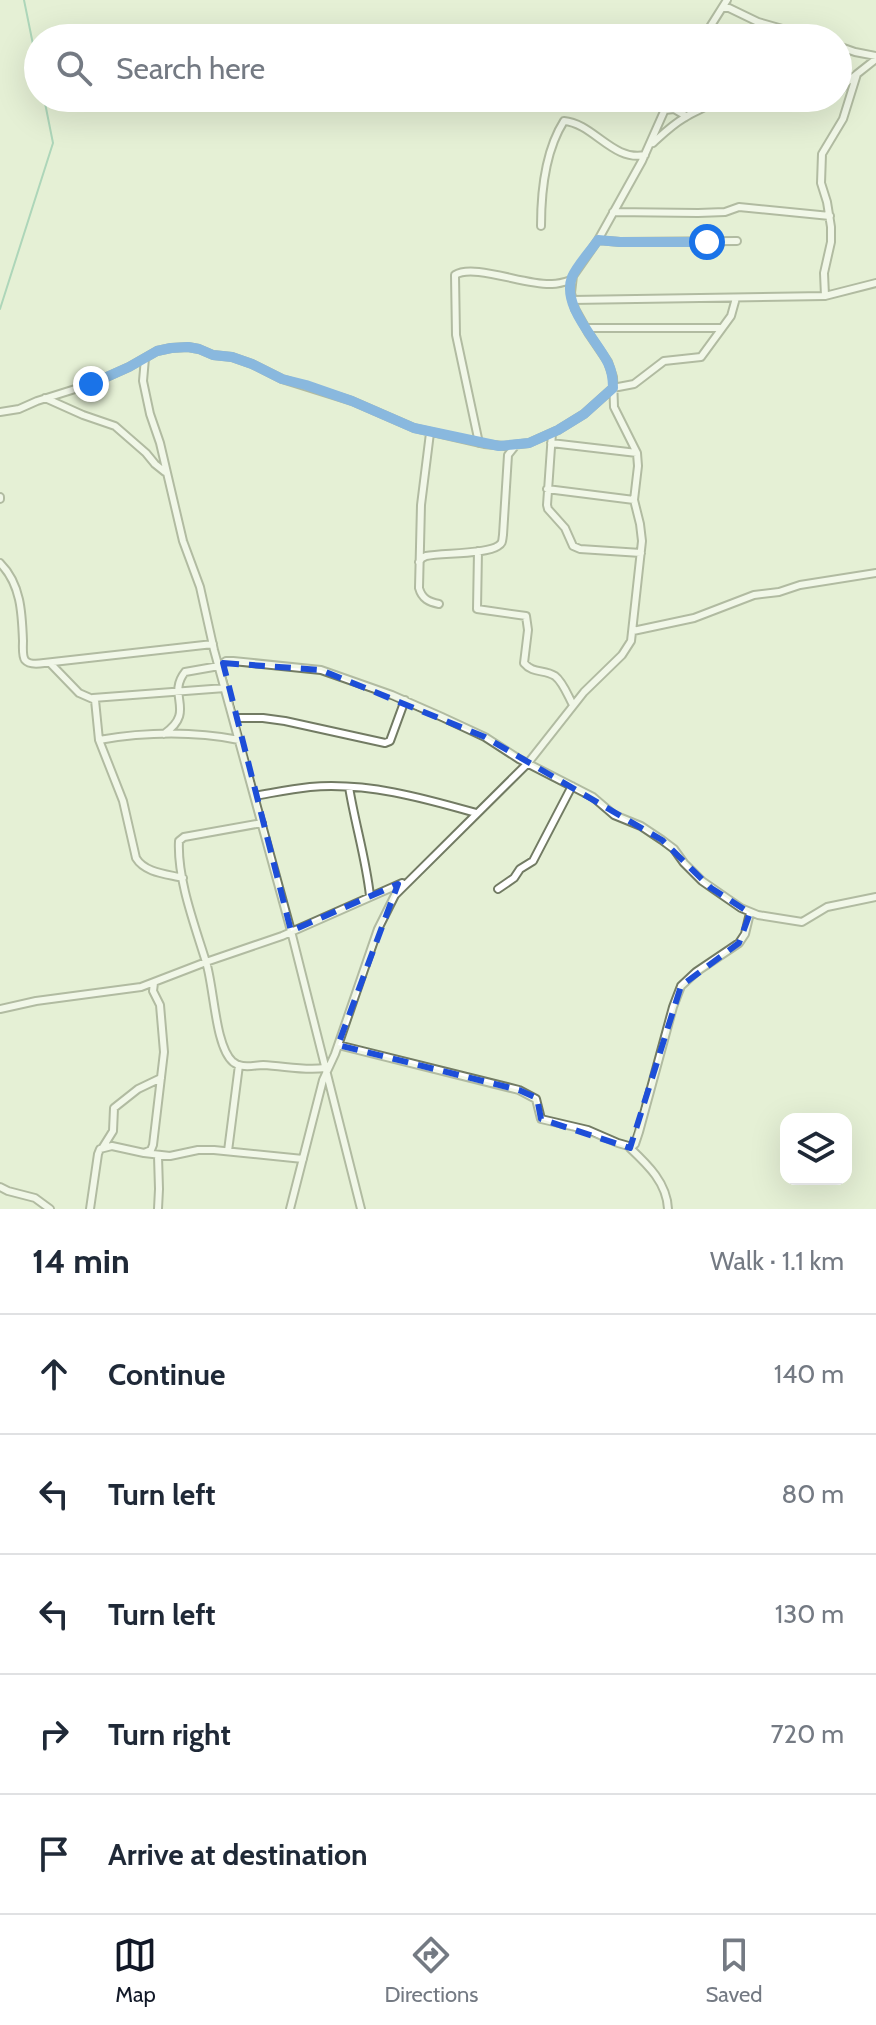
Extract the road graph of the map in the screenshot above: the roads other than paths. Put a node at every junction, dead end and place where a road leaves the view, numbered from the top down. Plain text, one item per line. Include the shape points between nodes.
1 (727, 0) edge
2 (722, 8) junction
3 (712, 24) edge
4 (766, 24) edge
5 (852, 50) edge
6 (876, 57) edge
7 (857, 74) junction
8 (852, 78) edge
9 (852, 90) edge
10 (664, 112) edge
11 (679, 112) edge
12 (695, 112) edge
13 (845, 112) edge
14 (686, 116) junction
15 (650, 145) junction
16 (645, 155) junction
17 (613, 212) junction
18 (830, 216) junction
19 (541, 226) dead end
20 (598, 240) junction
21 (737, 241) dead end
22 (571, 280) junction
23 (876, 283) edge
24 (825, 296) junction
25 (736, 298) junction
26 (572, 300) junction
27 (586, 328) junction
28 (721, 328) junction
29 (145, 358) junction
30 (613, 388) junction
31 (45, 398) junction
32 (0, 412) edge
33 (430, 433) junction
34 (552, 433) junction
35 (479, 443) junction
36 (551, 443) junction
37 (516, 445) junction
38 (637, 453) junction
39 (167, 475) junction
40 (547, 489) junction
41 (634, 500) junction
42 (478, 551) junction
43 (641, 553) junction
44 (419, 562) junction
45 (0, 563) edge
46 (876, 573) edge
47 (439, 604) dead end
48 (633, 631) junction
49 (213, 644) junction
50 (50, 663) junction
51 (219, 666) junction
52 (225, 688) junction
53 (179, 691) junction
54 (92, 698) junction
55 (405, 700) junction
56 (573, 705) junction
57 (233, 718) junction
58 (164, 734) junction
59 (99, 740) junction
60 (239, 740) junction
61 (528, 763) junction
62 (572, 786) junction
63 (349, 787) junction
64 (254, 796) junction
65 (476, 813) junction
66 (262, 823) junction
67 (183, 878) junction
68 (409, 879) junction
69 (498, 889) dead end
70 (370, 896) junction
71 (876, 897) edge
72 (750, 913) junction
73 (291, 931) junction
74 (206, 962) junction
75 (155, 982) junction
76 (0, 1009) edge
77 (338, 1045) junction
78 (239, 1065) junction
79 (326, 1070) junction
80 (161, 1078) junction
81 (103, 1147) junction
82 (630, 1148) junction
83 (228, 1151) junction
84 (144, 1153) junction
85 (158, 1156) junction
86 (303, 1159) junction
87 (0, 1187) edge
88 (50, 1209) edge
89 (90, 1209) edge
90 (158, 1209) edge
91 (290, 1209) edge
92 (361, 1209) edge
93 (668, 1209) edge

1 - 2 street
2 - 3 street
2 - 4 street
5 - 6 street
6 - 7 street
7 - 8 street
7 - 9 street
10 - 15 street
11 - 14 street
12 - 14 street
13 - 18 street via 820,159
14 - 15 street
15 - 16 street
16 - 17 street
16 - 19 street via 626,155 564,121 545,178
17 - 18 street via 725,212 739,207
17 - 20 street
18 - 24 street
20 - 21 street
20 - 22 street
22 - 26 street
22 - 35 street via 552,284 472,272 455,275 456,335
23 - 24 street
24 - 25 street
25 - 26 street
25 - 28 street
26 - 27 street
27 - 28 street
27 - 30 street via 608,362
28 - 30 street via 701,357 664,361 634,384
29 - 31 street via 91,384
29 - 33 street via 186,347 232,357
29 - 39 street via 147,400
30 - 34 street
30 - 38 street via 614,407
31 - 32 street
31 - 39 street via 115,426
33 - 35 street
33 - 44 street
34 - 36 street
34 - 37 street
35 - 37 street
36 - 38 street
36 - 40 street
37 - 42 street via 508,455 502,541 496,548
38 - 41 street
39 - 49 street
40 - 41 street
40 - 43 street via 548,509 575,547
41 - 43 street
42 - 44 street via 426,556
42 - 56 street via 477,609 526,616 524,663 555,676
43 - 48 street
44 - 47 street via 420,594
45 - 50 street via 15,583 25,661
46 - 48 street via 754,595 694,618
48 - 56 street via 622,655
49 - 50 street
49 - 51 street
50 - 54 street via 79,693
51 - 52 street
51 - 53 street via 185,672
51 - 55 street via 233,661 321,670
52 - 53 street
52 - 57 street
53 - 54 street
53 - 58 street via 178,720
54 - 59 street
55 - 57 street via 385,743 285,721
55 - 61 street
56 - 61 street
57 - 60 street
58 - 59 street
58 - 60 street
59 - 67 street via 140,865
60 - 64 street
61 - 62 street
61 - 65 street
62 - 69 street via 533,861
62 - 72 street via 668,844 702,881
63 - 64 street
63 - 65 street via 422,797
63 - 70 street
64 - 66 street
65 - 68 street
66 - 67 street via 182,838 178,844
66 - 73 street
67 - 74 street
68 - 70 street
68 - 77 street via 378,929
70 - 73 street
71 - 72 street via 827,907 802,922
72 - 82 street via 739,943 681,986
73 - 74 street
73 - 79 street
74 - 75 street
74 - 78 street via 221,1041 227,1056
75 - 76 street
75 - 80 street via 163,1041
77 - 79 street
77 - 82 street via 528,1093 536,1099 541,1119 588,1130
78 - 79 street
78 - 83 street
79 - 86 street
79 - 92 street
80 - 81 street via 114,1108 113,1131
80 - 84 street via 153,1145
81 - 84 street
81 - 89 street
82 - 93 street via 663,1186
83 - 85 street
83 - 86 street
84 - 85 street
85 - 90 street
86 - 91 street
87 - 88 street via 35,1198

